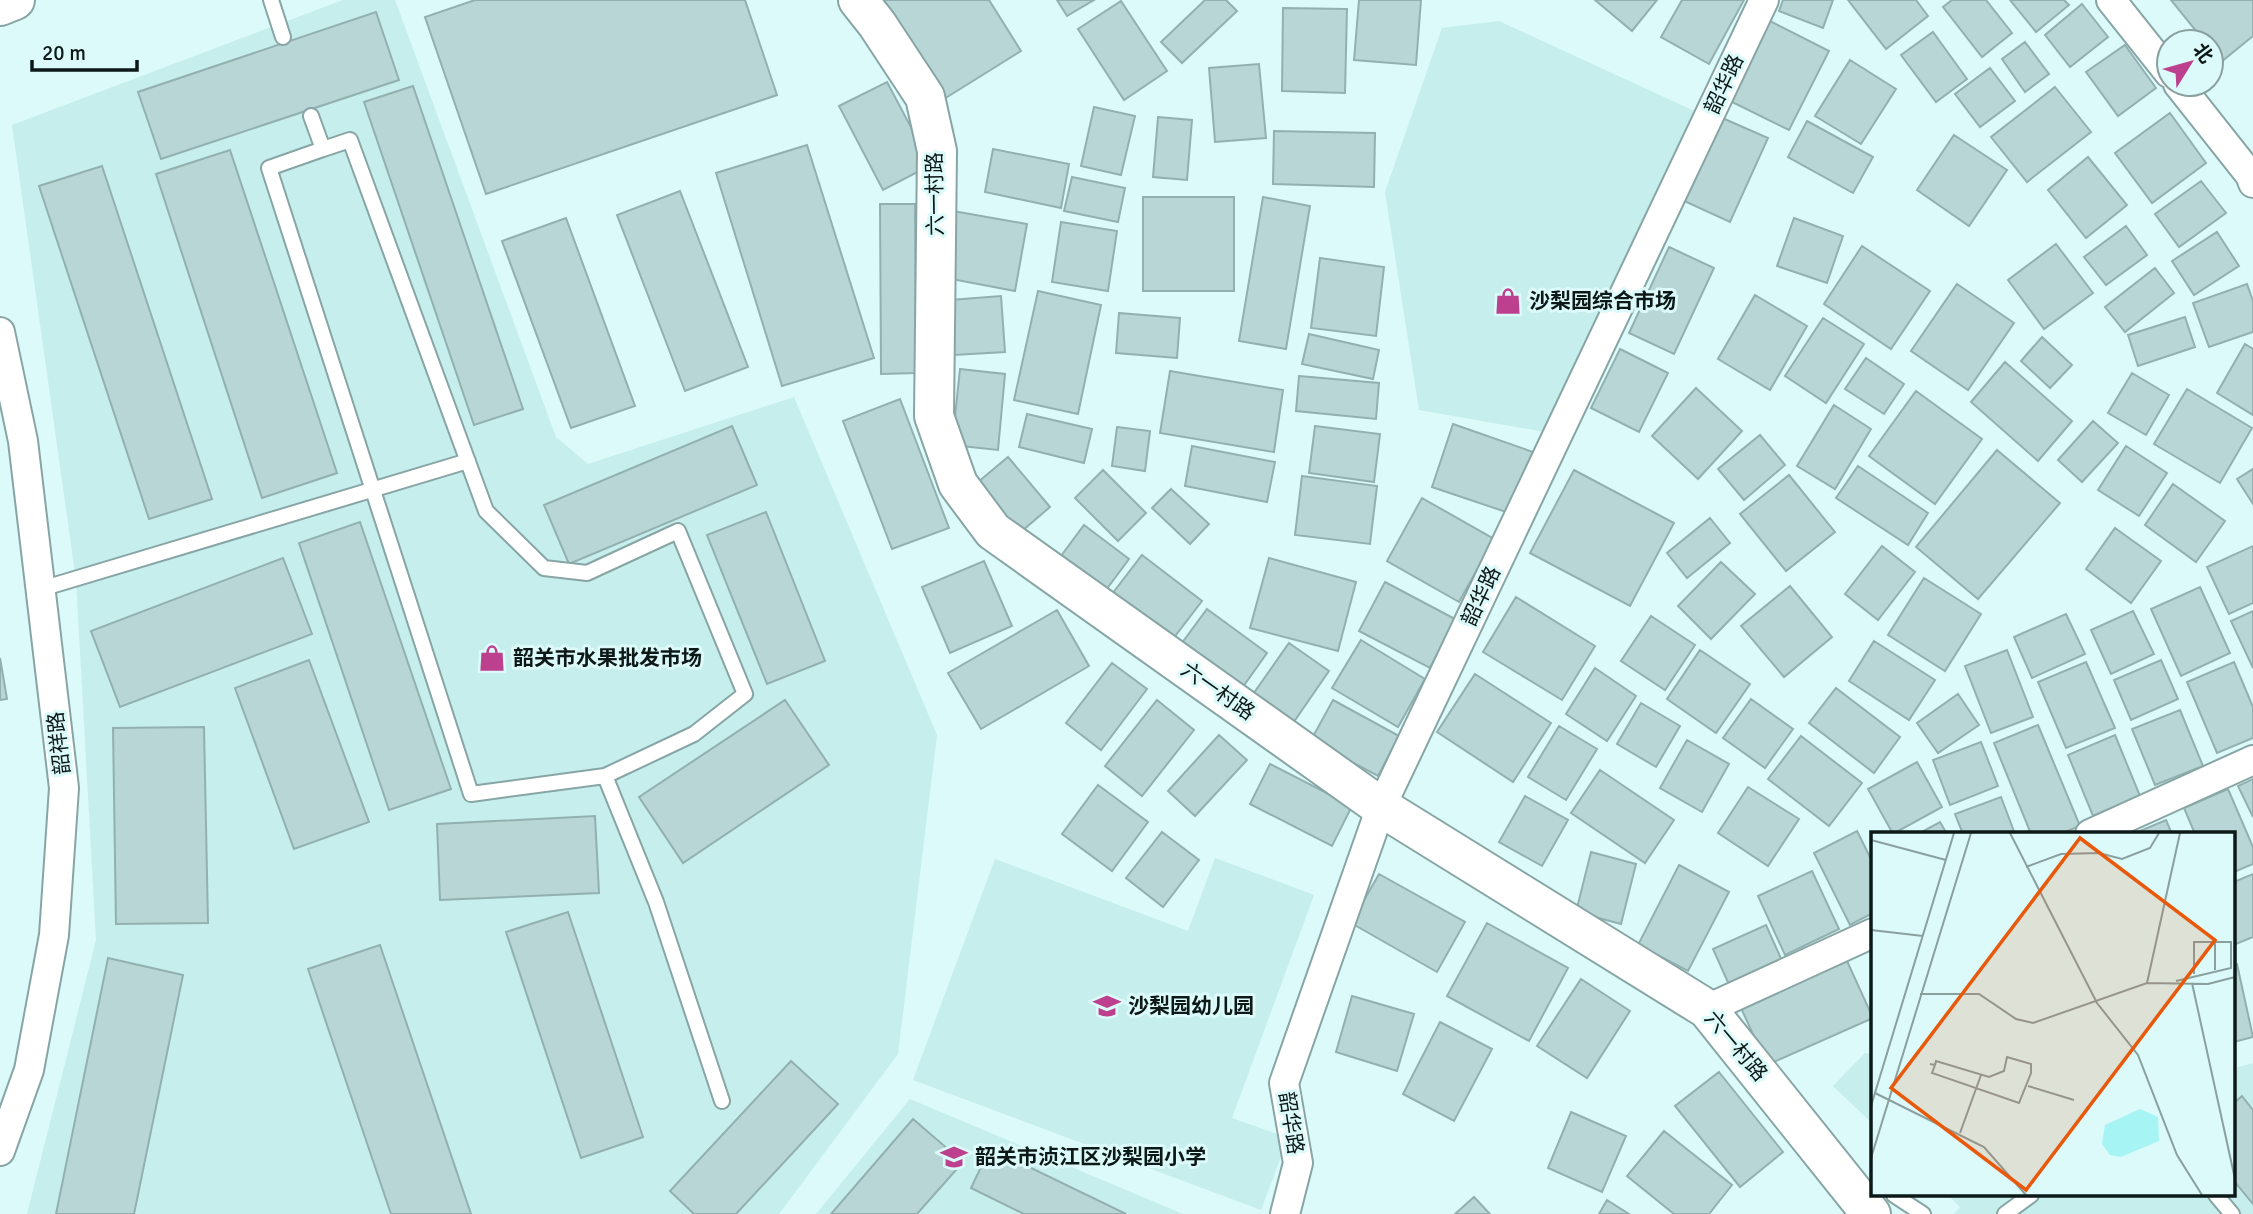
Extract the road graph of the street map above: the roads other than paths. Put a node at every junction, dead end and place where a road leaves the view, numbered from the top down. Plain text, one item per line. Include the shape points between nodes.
1 (15, 0) edge
2 (271, 0) edge
3 (858, 0) edge
4 (1764, 0) edge
5 (2111, 0) edge
6 (0, 6) edge
7 (283, 37) dead end
8 (2155, 55) edge
9 (2189, 98) edge
10 (311, 116) dead end
11 (323, 149) junction
12 (2253, 183) edge
13 (0, 332) edge
14 (468, 461) junction
15 (372, 489) junction
16 (41, 589) junction
17 (2253, 760) edge
18 (605, 776) junction
19 (1381, 807) junction
20 (2094, 832) edge
21 (1871, 934) edge
22 (1707, 1009) junction
23 (722, 1101) dead end
24 (0, 1151) edge
25 (1829, 1159) junction
26 (1862, 1177) dead end
27 (1896, 1196) edge
28 (2030, 1196) edge
29 (2217, 1196) edge
30 (1285, 1214) edge
31 (1871, 1214) edge
32 (1923, 1214) edge
33 (2005, 1214) edge
34 (2232, 1214) edge

1 - 6 street
2 - 7 lane
3 - 19 street, 六一村路 via 925,97 937,151 933,416 958,484 993,531
4 - 19 street, 韶华路
5 - 8 street
9 - 12 street
10 - 11 lane
11 - 14 lane via 350,140
11 - 15 lane via 269,168
13 - 16 street, 韶祥路 via 23,441
14 - 15 lane
14 - 18 lane via 486,511 544,568 587,573 678,531 745,694 694,734
15 - 16 lane
15 - 18 lane via 471,794
16 - 24 street, 韶祥路 via 64,788 54,935 29,1070
17 - 20 street
18 - 23 lane via 656,902
19 - 22 street, 六一村路
19 - 30 street, 韶华路 via 1284,1083 1298,1163
21 - 22 street
22 - 25 street, 六一村路
25 - 26 lane
25 - 31 street, 六一村路
27 - 32 lane
28 - 33 lane
29 - 34 lane

